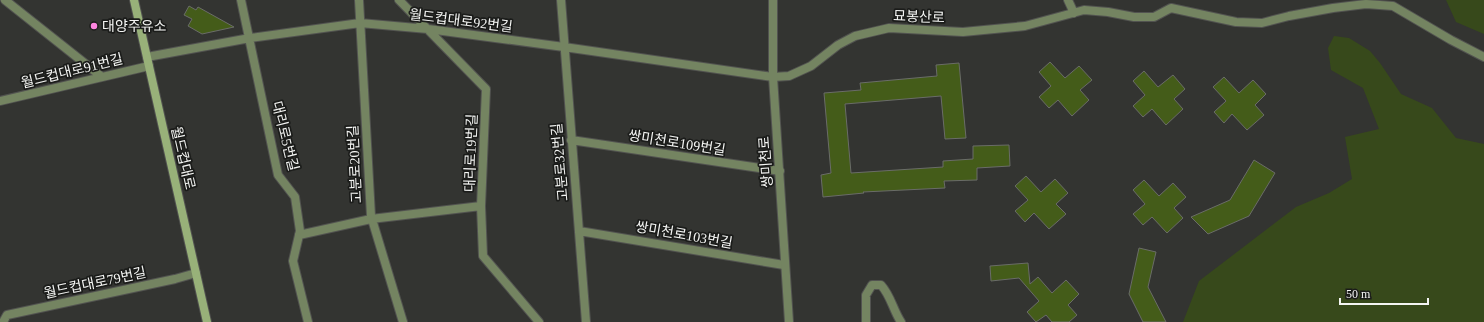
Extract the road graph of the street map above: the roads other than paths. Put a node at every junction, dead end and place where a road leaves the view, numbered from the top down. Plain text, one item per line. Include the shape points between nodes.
1 (5, 0) edge
2 (134, 0) edge
3 (241, 0) edge
4 (359, 0) edge
5 (399, 0) edge
6 (561, 0) edge
7 (773, 0) edge
8 (1068, 0) edge
9 (1074, 13) junction
10 (360, 23) junction
11 (428, 28) junction
12 (250, 38) junction
13 (564, 47) junction
14 (1484, 57) edge
15 (148, 62) junction
16 (102, 77) junction
17 (773, 77) junction
18 (0, 101) edge
19 (571, 140) junction
20 (780, 171) junction
21 (482, 206) junction
22 (371, 219) junction
23 (579, 230) junction
24 (299, 235) junction
25 (784, 265) junction
26 (196, 273) junction
27 (2, 322) edge
28 (208, 322) edge
29 (308, 322) edge
30 (403, 322) edge
31 (539, 322) edge
32 (586, 322) edge
33 (789, 322) edge
34 (866, 322) edge
35 (901, 322) edge

1 - 16 street
2 - 15 main road, 월드컵대로
3 - 12 street, 대리로5번길
4 - 10 street, 고분로20번길
5 - 11 street, 대리로19번길
6 - 13 street, 고분로32번길
7 - 17 street, 쌍미천로
8 - 9 street
9 - 14 street, 묘봉산로 via 1084,10 1154,17 1171,8 1236,22 1262,23 1333,8 1366,4 1393,6
9 - 17 street, 묘봉산로 via 1025,26 962,32 888,28 855,36 838,45 811,66 789,76
10 - 11 street, 월드컵대로92번길
10 - 12 street, 월드컵대로92번길
10 - 22 street, 고분로20번길
11 - 13 street, 월드컵대로92번길
11 - 21 street, 대리로19번길 via 486,89
12 - 15 street, 월드컵대로92번길
12 - 24 street, 대리로5번길 via 278,175 295,197
13 - 17 street, 월드컵대로92번길
13 - 19 street, 고분로32번길
15 - 16 street, 월드컵대로91번길
15 - 26 main road, 월드컵대로
16 - 18 street, 월드컵대로91번길
17 - 20 street, 쌍미천로
19 - 20 street, 쌍미천로109번길
19 - 23 street, 고분로32번길
20 - 25 street, 쌍미천로
21 - 22 street
21 - 31 street, 대리로19번길 via 483,256
22 - 24 street
22 - 30 street, 고분로20번길
23 - 25 street, 쌍미천로103번길
23 - 32 street, 고분로32번길
24 - 29 street, 대리로5번길 via 293,261
25 - 33 street, 쌍미천로
26 - 27 street, 월드컵대로79번길 via 7,315
26 - 28 main road, 월드컵대로
34 - 35 street via 866,295 872,285 881,285

